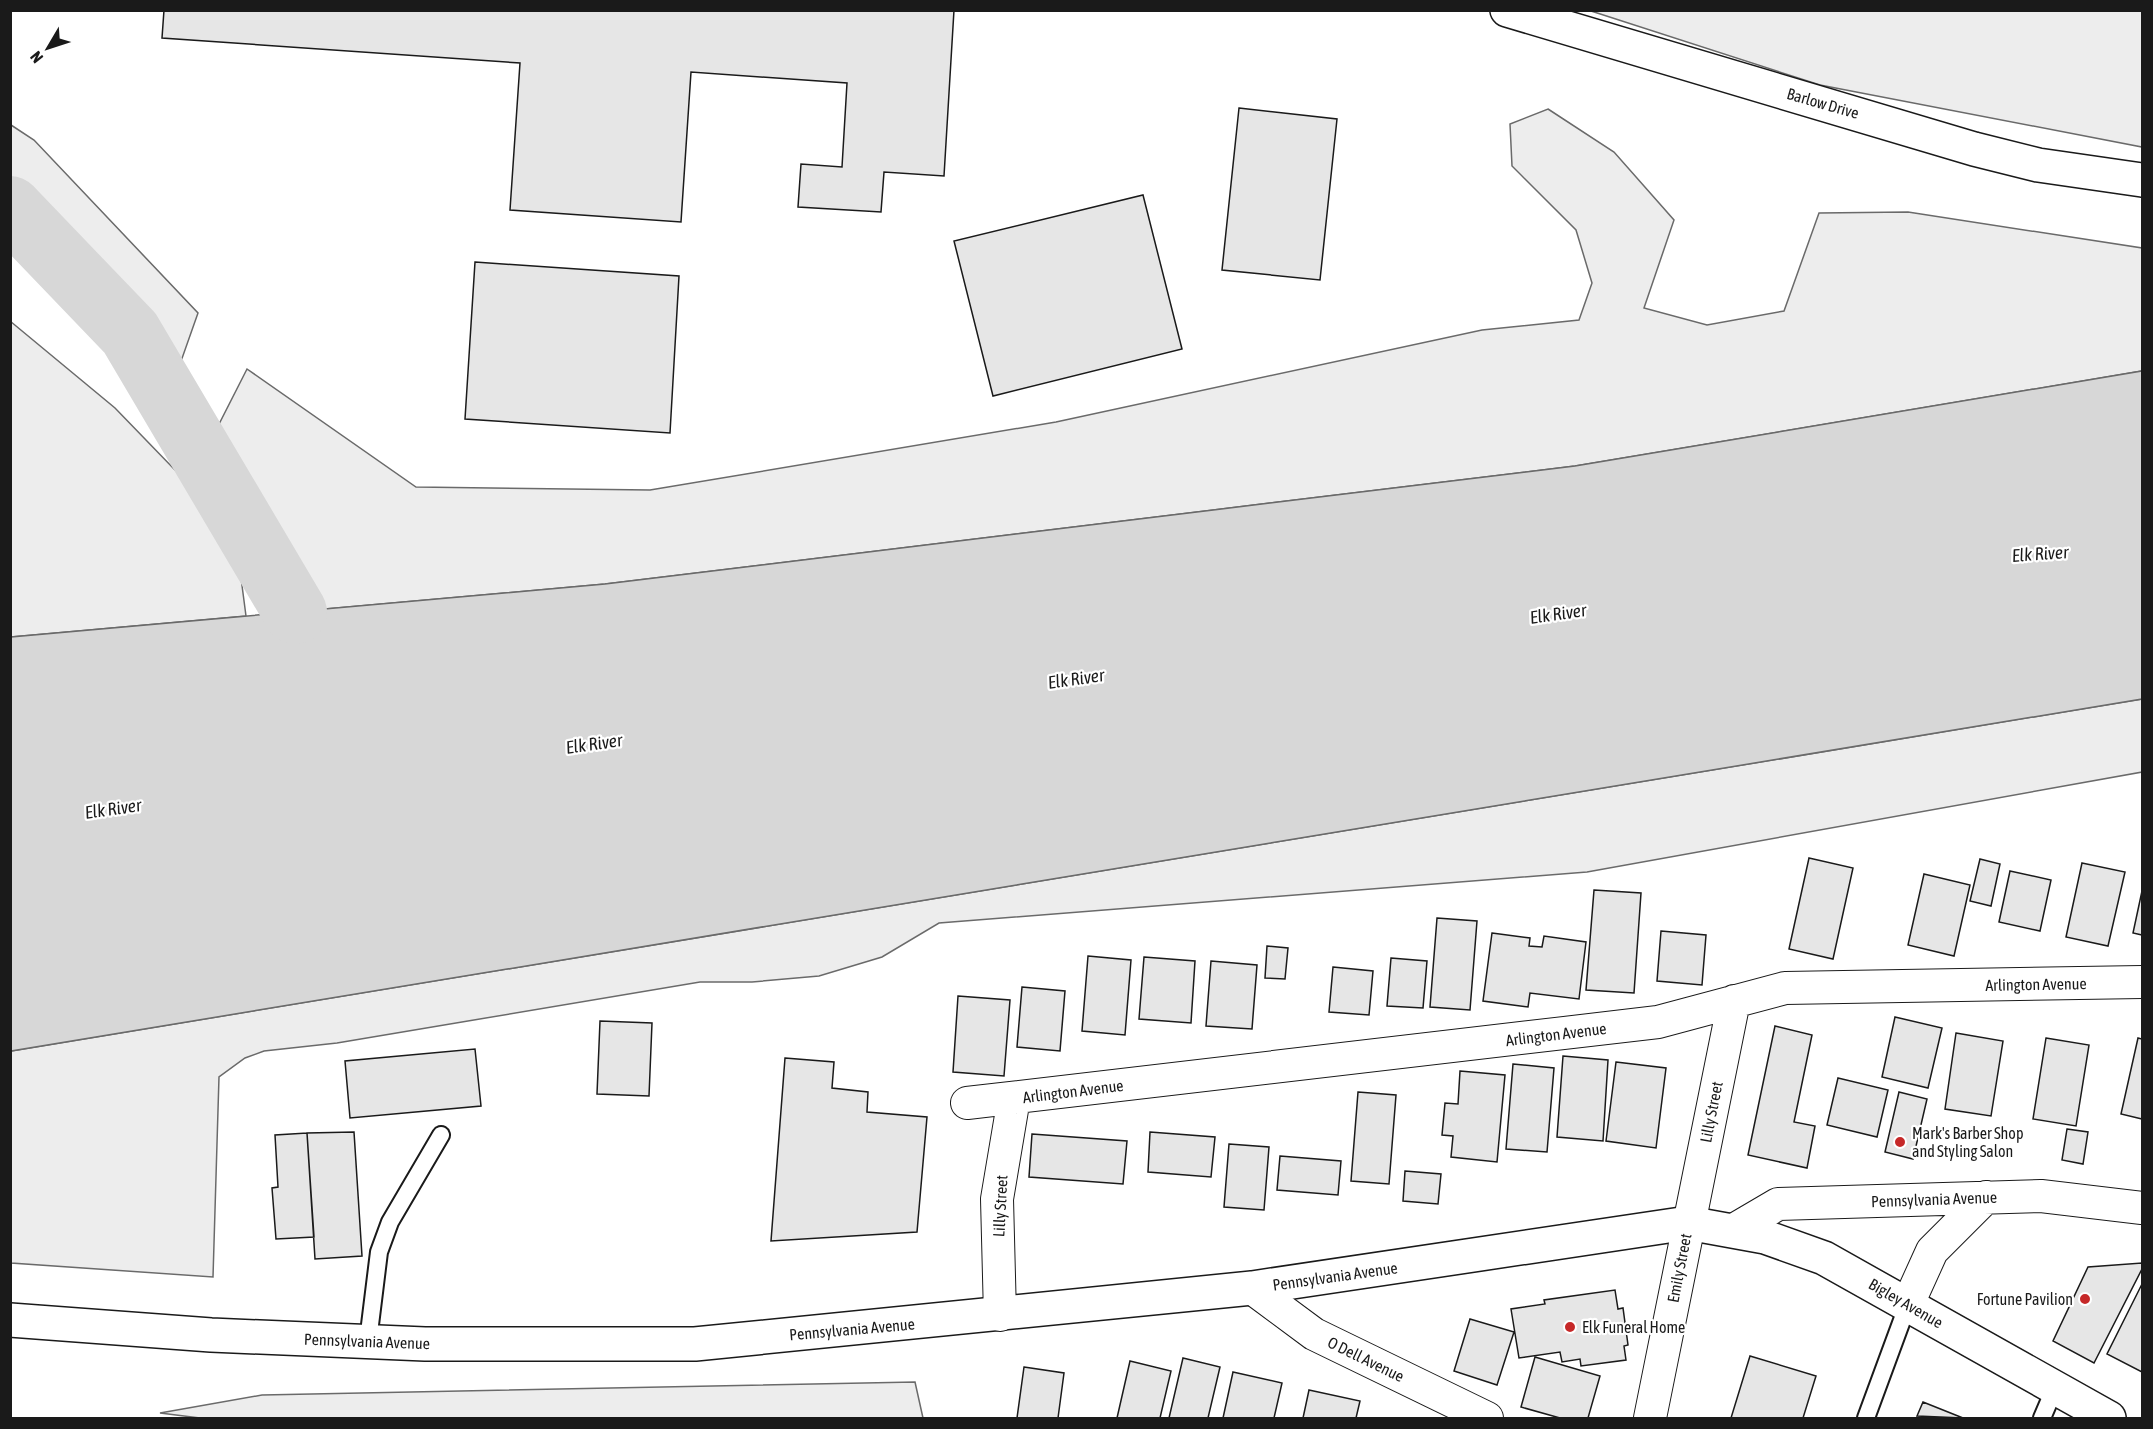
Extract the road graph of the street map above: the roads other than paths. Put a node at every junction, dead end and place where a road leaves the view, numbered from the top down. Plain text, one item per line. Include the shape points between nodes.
1 (1507, 10) edge
2 (2142, 180) edge
3 (2142, 982) edge
4 (1734, 1001) junction
5 (1014, 1098) junction
6 (967, 1103) dead end
7 (441, 1135) dead end
8 (1986, 1197) junction
9 (2142, 1208) edge
10 (1688, 1223) junction
11 (1732, 1231) junction
12 (1252, 1288) junction
13 (1908, 1304) junction
14 (1000, 1315) junction
15 (10, 1320) edge
16 (368, 1341) junction
17 (2048, 1404) edge
18 (1487, 1419) edge
19 (1650, 1419) edge
20 (1866, 1419) edge
21 (2109, 1419) edge

1 - 2 main road, Barlow Drive via 1974,149 2038,165
3 - 4 street, Arlington Avenue via 1785,988
4 - 5 street, Arlington Avenue via 1658,1022
4 - 10 street, Lilly Street
5 - 6 street, Arlington Avenue
5 - 14 street, Lilly Street via 997,1198
7 - 16 lane via 390,1222 380,1252
8 - 9 street, Pennsylvania Avenue via 2041,1196
8 - 11 street, Pennsylvania Avenue via 1778,1204
8 - 13 street via 1932,1251
10 - 11 main road, Bigley Avenue
10 - 12 main road, Pennsylvania Avenue
10 - 19 street, Emily Street
11 - 13 main road, Bigley Avenue via 1766,1237 1824,1258
12 - 14 main road, Pennsylvania Avenue
12 - 18 street, O Dell Avenue via 1314,1334
13 - 17 main road, Bigley Avenue
13 - 20 lane
14 - 16 main road, Pennsylvania Avenue via 695,1344
15 - 16 main road, Pennsylvania Avenue via 211,1335
17 - 21 main road, Bigley Avenue

